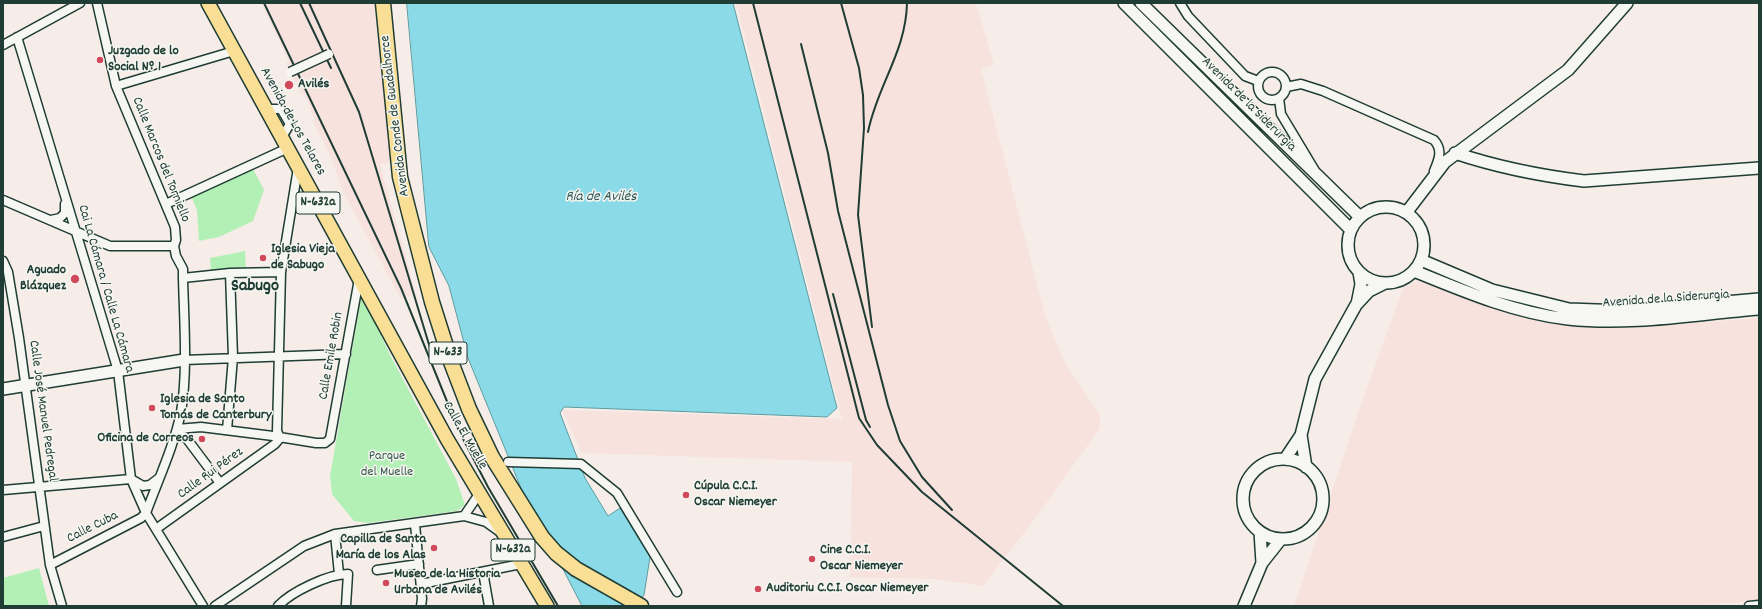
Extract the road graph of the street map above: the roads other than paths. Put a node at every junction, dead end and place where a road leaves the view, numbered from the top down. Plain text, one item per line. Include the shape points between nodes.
1 (80, 3) edge
2 (97, 3) edge
3 (208, 3) edge
4 (383, 3) edge
5 (1124, 3) edge
6 (1141, 3) edge
7 (1180, 3) edge
8 (1627, 3) edge
9 (18, 37) junction
10 (3, 45) edge
11 (234, 51) junction
12 (329, 54) dead end
13 (290, 72) dead end
14 (1258, 81) junction
15 (116, 86) junction
16 (1286, 87) junction
17 (1279, 98) junction
18 (285, 142) junction
19 (1455, 153) junction
20 (298, 165) junction
21 (1759, 168) edge
22 (1317, 175) junction
23 (1428, 184) junction
24 (66, 199) junction
25 (5, 202) edge
26 (166, 204) junction
27 (1406, 213) junction
28 (1359, 216) junction
29 (51, 220) junction
30 (1350, 229) junction
31 (76, 231) junction
32 (174, 246) junction
33 (1421, 260) junction
34 (3, 261) edge
35 (1414, 271) junction
36 (281, 272) junction
37 (1359, 272) junction
38 (230, 273) junction
39 (183, 278) junction
40 (360, 278) junction
41 (1386, 283) junction
42 (1759, 299) edge
43 (1356, 305) junction
44 (1759, 308) edge
45 (346, 354) junction
46 (280, 355) junction
47 (233, 357) junction
48 (184, 360) junction
49 (118, 371) junction
50 (25, 386) junction
51 (3, 390) edge
52 (177, 429) junction
53 (228, 430) junction
54 (1301, 435) junction
55 (280, 438) junction
56 (1285, 460) junction
57 (508, 462) dead end
58 (1306, 467) junction
59 (159, 478) junction
60 (131, 479) junction
61 (220, 483) junction
62 (40, 486) junction
63 (3, 490) edge
64 (479, 494) junction
65 (146, 513) junction
66 (464, 516) junction
67 (415, 524) junction
68 (44, 526) junction
69 (156, 529) junction
70 (1260, 532) junction
71 (335, 534) junction
72 (504, 534) junction
73 (3, 537) edge
74 (1281, 539) junction
75 (1262, 563) junction
76 (419, 564) junction
77 (521, 564) junction
78 (50, 565) junction
79 (377, 570) dead end
80 (483, 572) junction
81 (339, 574) junction
82 (421, 584) dead end
83 (677, 592) dead end
84 (1245, 604) edge
85 (1759, 605) edge
86 (62, 606) edge
87 (203, 606) edge
88 (215, 606) edge
89 (278, 606) edge
90 (346, 606) edge
91 (421, 606) edge
92 (489, 606) edge
93 (547, 606) edge
94 (641, 606) edge
95 (1749, 606) edge

1 - 9 street
2 - 15 street, Calle Marcos del Torniello
3 - 11 main road, Avenida de Los Telares / N-632a
4 - 94 highway, Avenida Conde de Guadalhorce / N-633 via 400,177 432,302 469,409 492,457 542,537 556,553 576,569
5 - 30 main road, Avenida de la Siderurgia
6 - 22 main road, Avenida de la Siderurgia
7 - 14 street via 1188,16 1245,76
8 - 19 main road via 1568,70
9 - 10 street
9 - 24 street, Cai La Cámara / Calle La Cámara
11 - 15 street
11 - 18 main road, Avenida de Los Telares / N-632a
12 - 13 street, bridge
14 - 16 street via 1261,75 1274,71 1281,74
14 - 17 street via 1260,95 1272,100
15 - 26 street, Calle Marcos del Torniello
16 - 17 street via 1284,94
16 - 23 street via 1301,84 1434,140 1439,146 1440,154
17 - 22 street via 1281,114
18 - 20 main road, Avenida de Los Telares / N-632a
18 - 26 street
19 - 21 main road via 1473,160 1584,181
19 - 23 main road
20 - 36 street
20 - 40 main road, Avenida de Los Telares / N-632a
22 - 28 main road, Avenida de la Siderurgia
23 - 27 main road
24 - 29 street, Cai La Cámara / Calle La Cámara via 65,212 60,218
24 - 31 street, Cai La Cámara / Calle La Cámara
25 - 29 street
26 - 32 street, Calle Marcos del Torniello via 175,227
27 - 28 main road via 1394,208 1381,207
27 - 33 main road via 1420,228 1424,249
28 - 30 main road
29 - 31 street
30 - 37 main road via 1350,257
31 - 32 street via 110,246
31 - 49 street, Cai La Cámara / Calle La Cámara
32 - 39 street, Calle Marcos del Torniello via 183,268
33 - 35 main road
33 - 42 main road, Avenida de la Siderurgia via 1492,290 1569,309 1624,311
34 - 50 street, Calle José Manuel Pedregal via 8,272
35 - 41 main road via 1401,280
35 - 44 main road, Avenida de la Siderurgia via 1489,300 1530,312 1568,319 1625,320
36 - 38 street
36 - 46 street
37 - 41 main road via 1370,279
37 - 43 main road via 1361,284
38 - 39 street
38 - 47 street
39 - 48 street, Calle Marcos del Torniello
40 - 45 street, Calle Emile Robin
40 - 64 main road, Calle El Muelle / N-632a
41 - 43 main road via 1369,291
43 - 54 main road via 1315,379
45 - 46 street
45 - 55 street, Calle Emile Robin via 330,439 316,444
46 - 47 street
46 - 55 street via 277,432
47 - 48 street
47 - 53 street
48 - 49 main road
48 - 52 street, Calle Marcos del Torniello via 181,410
49 - 50 main road
49 - 60 street, Cai La Cámara / Calle La Cámara
50 - 51 main road
50 - 62 street, Calle José Manuel Pedregal
52 - 53 street via 201,427
52 - 59 street, Calle Marcos del Torniello
52 - 61 street
53 - 55 street
54 - 56 main road
54 - 58 main road
55 - 61 street, Calle Rui Pérez
56 - 58 main road via 1295,461
56 - 70 main road via 1265,463 1248,478 1244,489 1244,511 1250,523
57 - 83 street via 581,464 617,494
58 - 74 main road via 1320,486 1322,506 1311,528 1299,535
59 - 60 street via 150,485 143,486
59 - 65 street, Calle Marcos del Torniello
60 - 62 street
60 - 65 street, Cai La Cámara / Calle La Cámara
61 - 69 street, Calle Rui Pérez
62 - 63 street
62 - 68 street, Calle José Manuel Pedregal
64 - 66 street
64 - 72 main road, Calle El Muelle / N-632a
65 - 69 street, Cai La Cámara / Calle La Cámara
65 - 78 street, Calle Cuba via 141,518
66 - 67 street
66 - 72 street via 486,522
67 - 71 street
67 - 76 street
68 - 73 street
68 - 78 street, Calle José Manuel Pedregal
69 - 87 street, Cai La Cámara / Calle La Cámara
70 - 74 main road
70 - 75 main road
71 - 81 street
71 - 88 street via 304,546
72 - 77 main road, Calle El Muelle / N-632a
74 - 75 main road
75 - 84 main road
76 - 79 street
76 - 91 street
77 - 80 street
77 - 93 main road, Calle El Muelle / N-632a
78 - 86 street, Calle José Manuel Pedregal
80 - 82 street
80 - 92 street
81 - 89 street via 285,599
81 - 90 street via 348,574
85 - 95 street

